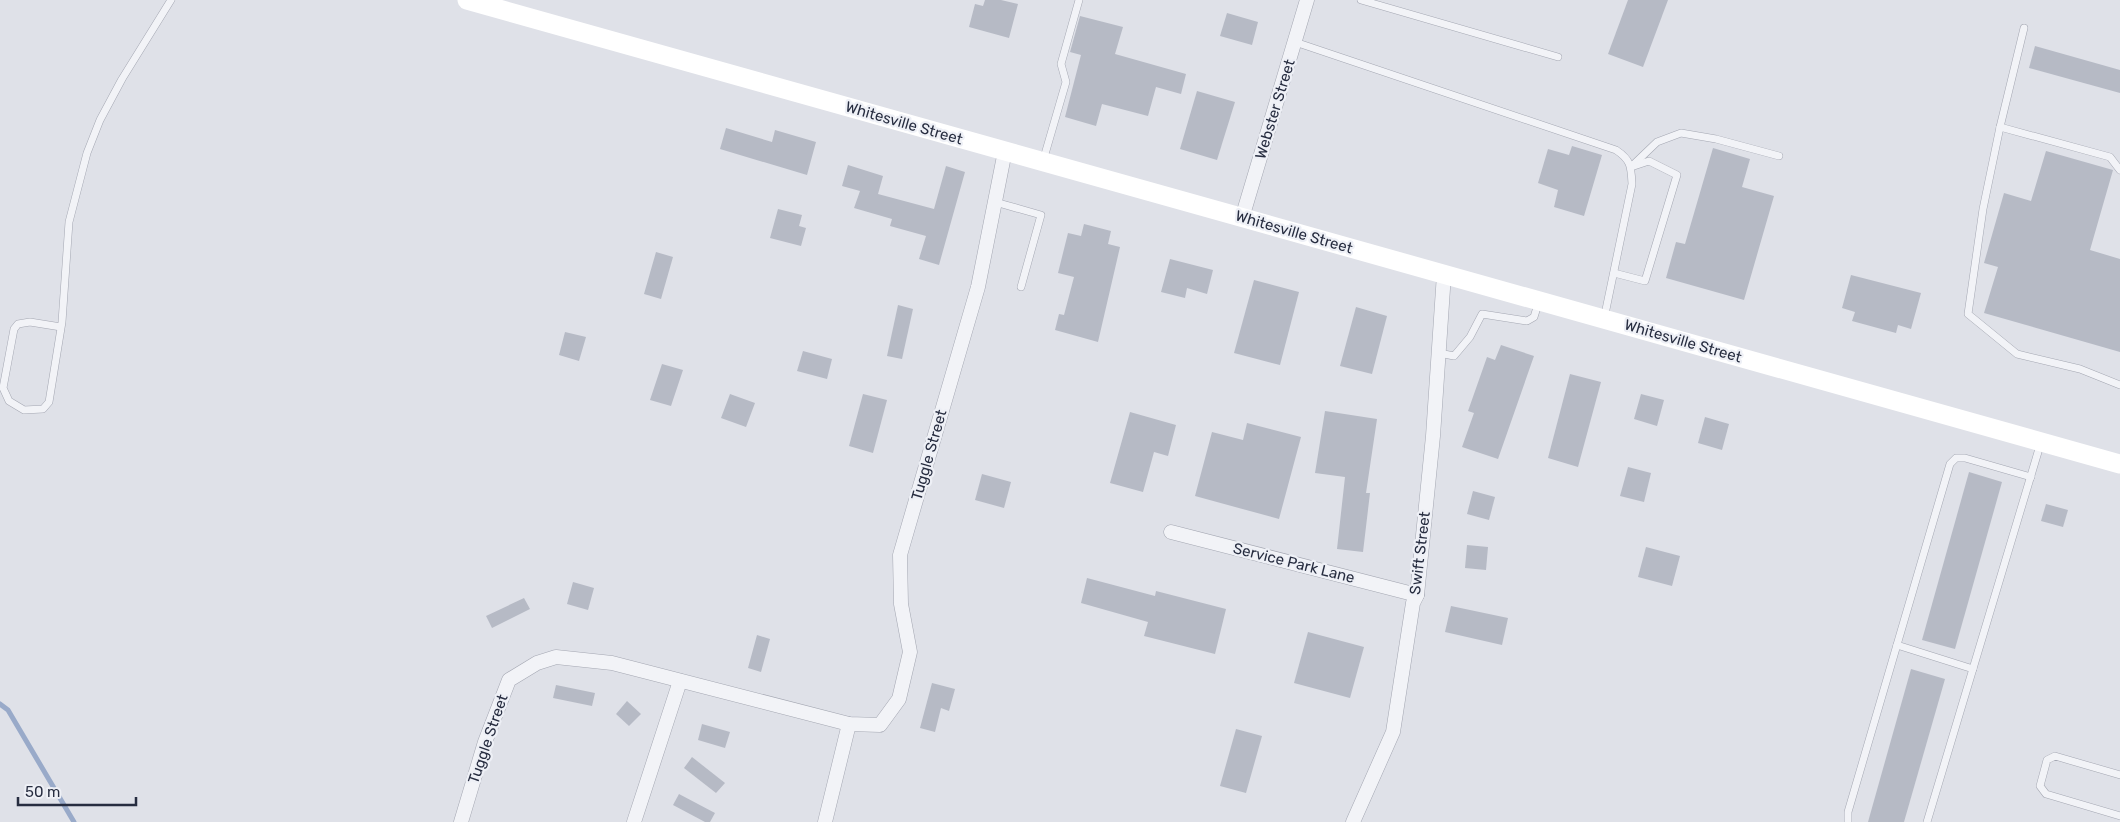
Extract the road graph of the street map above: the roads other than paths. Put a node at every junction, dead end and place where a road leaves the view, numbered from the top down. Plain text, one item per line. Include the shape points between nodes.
1 (171, 0) edge
2 (467, 0) edge
3 (1079, 0) edge
4 (1307, 0) edge
5 (1361, 0) edge
6 (2024, 28) dead end
7 (1295, 42) junction
8 (1558, 57) dead end
9 (2000, 127) junction
10 (1005, 151) junction
11 (1779, 156) dead end
12 (1042, 162) junction
13 (1631, 167) junction
14 (2120, 170) edge
15 (995, 202) junction
16 (1242, 218) junction
17 (1614, 272) junction
18 (1444, 274) junction
19 (1021, 287) dead end
20 (1539, 301) junction
21 (1604, 319) junction
22 (62, 326) junction
23 (1439, 353) junction
24 (2120, 385) edge
25 (2042, 442) junction
26 (2120, 464) edge
27 (2031, 477) junction
28 (1172, 532) dead end
29 (1417, 595) junction
30 (1897, 645) junction
31 (1973, 668) junction
32 (680, 681) junction
33 (849, 724) junction
34 (2120, 775) edge
35 (2120, 816) edge
36 (461, 822) edge
37 (634, 822) edge
38 (825, 822) edge
39 (1353, 822) edge
40 (1848, 822) edge
41 (1927, 822) edge

1 - 22 lane via 122,79 87,153 69,222
2 - 10 main road, Whitesville Street
3 - 12 lane via 1061,64 1066,82
4 - 7 street, Webster Street
5 - 8 lane
6 - 9 lane
7 - 13 lane via 1616,150 1626,157
7 - 16 street, Webster Street
9 - 14 lane via 2110,157
9 - 24 lane via 1983,209 1968,314 2016,354 2080,369
10 - 12 main road, Whitesville Street
10 - 15 street, Tuggle Street
11 - 13 lane via 1716,138 1681,133 1657,142
12 - 16 main road, Whitesville Street
13 - 17 lane via 1632,184
13 - 17 lane via 1649,161 1677,175 1645,281
15 - 19 lane via 1041,215
15 - 33 street, Tuggle Street via 978,287 900,555 901,604 910,652 899,699 880,725
16 - 18 main road, Whitesville Street
17 - 21 lane
18 - 20 main road, Whitesville Street
18 - 23 street, Swift Street
20 - 21 main road, Whitesville Street
20 - 23 lane via 1534,317 1528,321 1482,314 1470,337 1454,356
21 - 25 main road, Whitesville Street
22 - 22 lane via 49,402 43,409 24,410 9,401 3,388 14,329 18,324 30,322
23 - 29 street, Swift Street
25 - 26 main road, Whitesville Street
25 - 27 lane
27 - 30 lane via 1965,458 1956,458 1950,464
27 - 31 lane
28 - 29 street, Service Park Lane
29 - 39 street, Swift Street via 1413,603 1393,732
30 - 31 lane
30 - 40 lane via 1848,812
31 - 41 lane
32 - 33 street, Tuggle Street
32 - 36 street, Tuggle Street via 612,663 556,656 509,680 484,742
32 - 37 street
33 - 38 street
34 - 35 lane via 2054,756 2047,760 2040,786 2046,794

